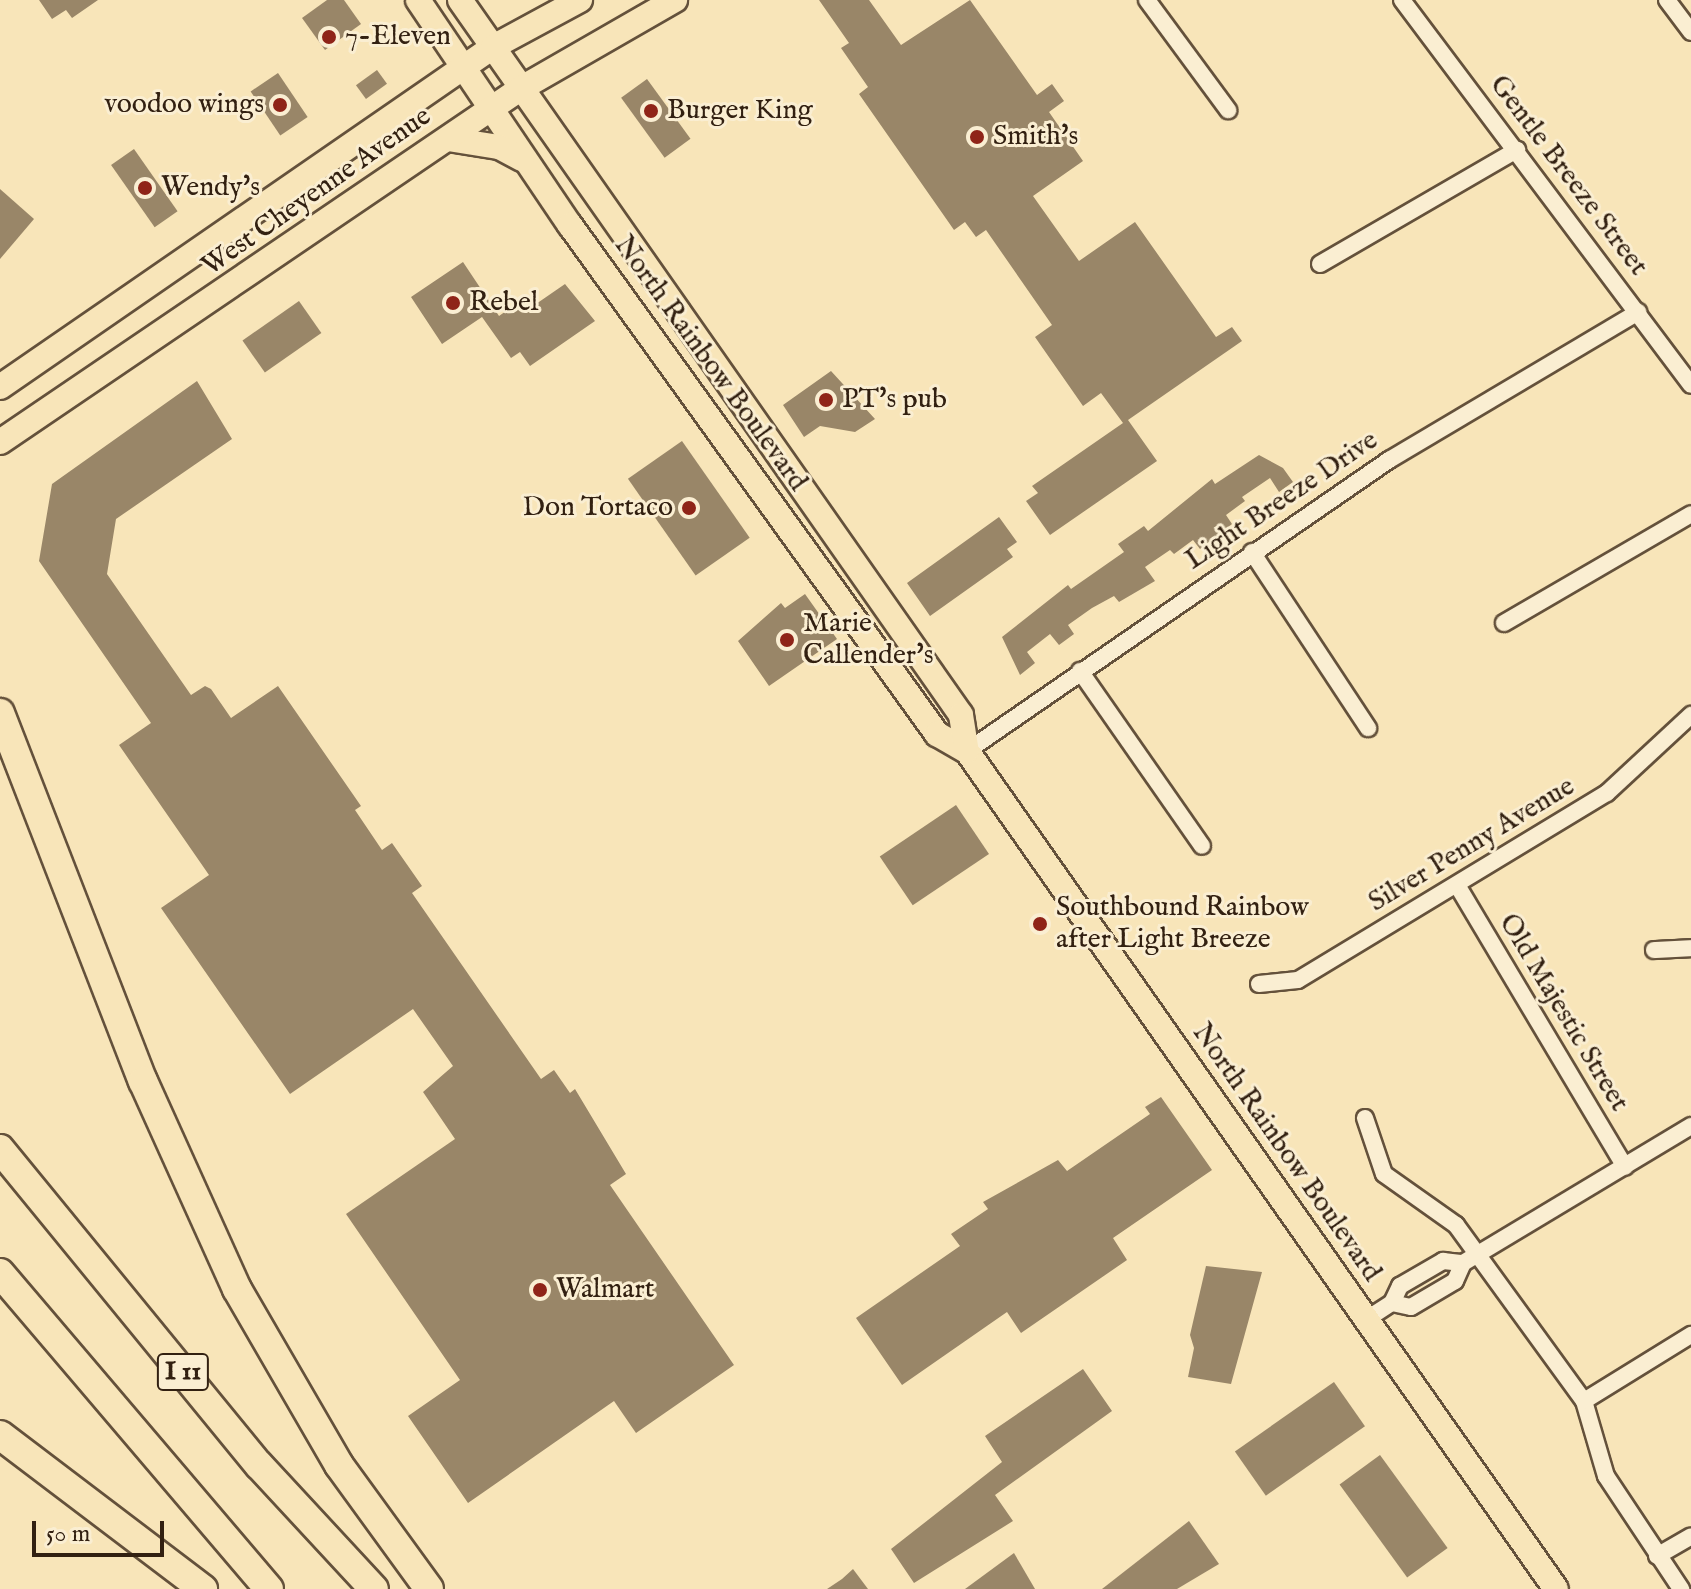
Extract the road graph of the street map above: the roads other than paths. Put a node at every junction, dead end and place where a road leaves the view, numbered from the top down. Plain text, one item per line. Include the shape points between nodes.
1 (418, 0) edge
2 (460, 0) edge
3 (580, 0) edge
4 (675, 0) edge
5 (1147, 0) edge
6 (1402, 0) edge
7 (1667, 0) edge
8 (1691, 32) edge
9 (493, 47) junction
10 (463, 68) junction
11 (520, 89) junction
12 (490, 109) junction
13 (1228, 110) dead end
14 (448, 139) junction
15 (1517, 150) junction
16 (525, 161) junction
17 (1320, 264) dead end
18 (1638, 312) junction
19 (1691, 385) edge
20 (0, 387) edge
21 (0, 442) edge
22 (1691, 514) edge
23 (831, 531) junction
24 (806, 546) junction
25 (1252, 552) junction
26 (1504, 623) dead end
27 (1080, 671) junction
28 (0, 713) edge
29 (1691, 715) edge
30 (1368, 728) dead end
31 (967, 751) junction
32 (1202, 846) dead end
33 (1457, 885) junction
34 (1691, 948) edge
35 (1654, 950) dead end
36 (1259, 984) dead end
37 (1365, 1118) dead end
38 (1691, 1126) edge
39 (0, 1149) edge
40 (1625, 1167) junction
41 (1470, 1259) junction
42 (0, 1273) edge
43 (1367, 1319) junction
44 (1691, 1335) edge
45 (1584, 1401) junction
46 (0, 1435) edge
47 (1691, 1536) edge
48 (1657, 1556) junction
49 (203, 1589) edge
50 (269, 1589) edge
51 (374, 1589) edge
52 (429, 1589) edge
53 (1556, 1589) edge
54 (1681, 1589) edge

1 - 10 main road, North Rainbow Boulevard
2 - 9 main road, North Rainbow Boulevard
3 - 9 main road, West Cheyenne Avenue
4 - 11 main road, West Cheyenne Avenue
5 - 13 street
6 - 15 street, Gentle Breeze Street
7 - 8 street
9 - 10 main road, West Cheyenne Avenue
9 - 11 main road, North Rainbow Boulevard
10 - 12 main road, North Rainbow Boulevard
10 - 20 main road, West Cheyenne Avenue
11 - 12 main road, West Cheyenne Avenue
11 - 23 main road, North Rainbow Boulevard
12 - 14 main road, West Cheyenne Avenue
12 - 16 main road, North Rainbow Boulevard
14 - 16 main road via 499,147
14 - 21 main road, West Cheyenne Avenue
15 - 17 street
15 - 18 street, Gentle Breeze Street
16 - 24 main road, North Rainbow Boulevard
18 - 19 street, Gentle Breeze Street
18 - 25 street, Light Breeze Drive via 1389,460
22 - 26 street
23 - 24 main road
23 - 31 main road, North Rainbow Boulevard via 961,715
24 - 31 main road, North Rainbow Boulevard via 937,734
25 - 27 street, Light Breeze Drive
25 - 30 street
27 - 31 street, Light Breeze Drive
27 - 32 street
28 - 52 highway via 143,1081 237,1289 339,1465
29 - 33 street, Silver Penny Avenue via 1607,793
31 - 43 main road, North Rainbow Boulevard
33 - 36 street, Silver Penny Avenue via 1298,980
33 - 40 street, Old Majestic Street
34 - 35 street
37 - 41 street via 1384,1174 1456,1225
38 - 40 street
39 - 51 highway, I 11 via 259,1465
40 - 41 street
41 - 43 street via 1443,1261 1400,1286 1392,1303
41 - 45 street
42 - 50 highway
43 - 53 main road, North Rainbow Boulevard
44 - 45 street
45 - 48 street via 1606,1476
46 - 49 highway
47 - 48 street
48 - 54 street

